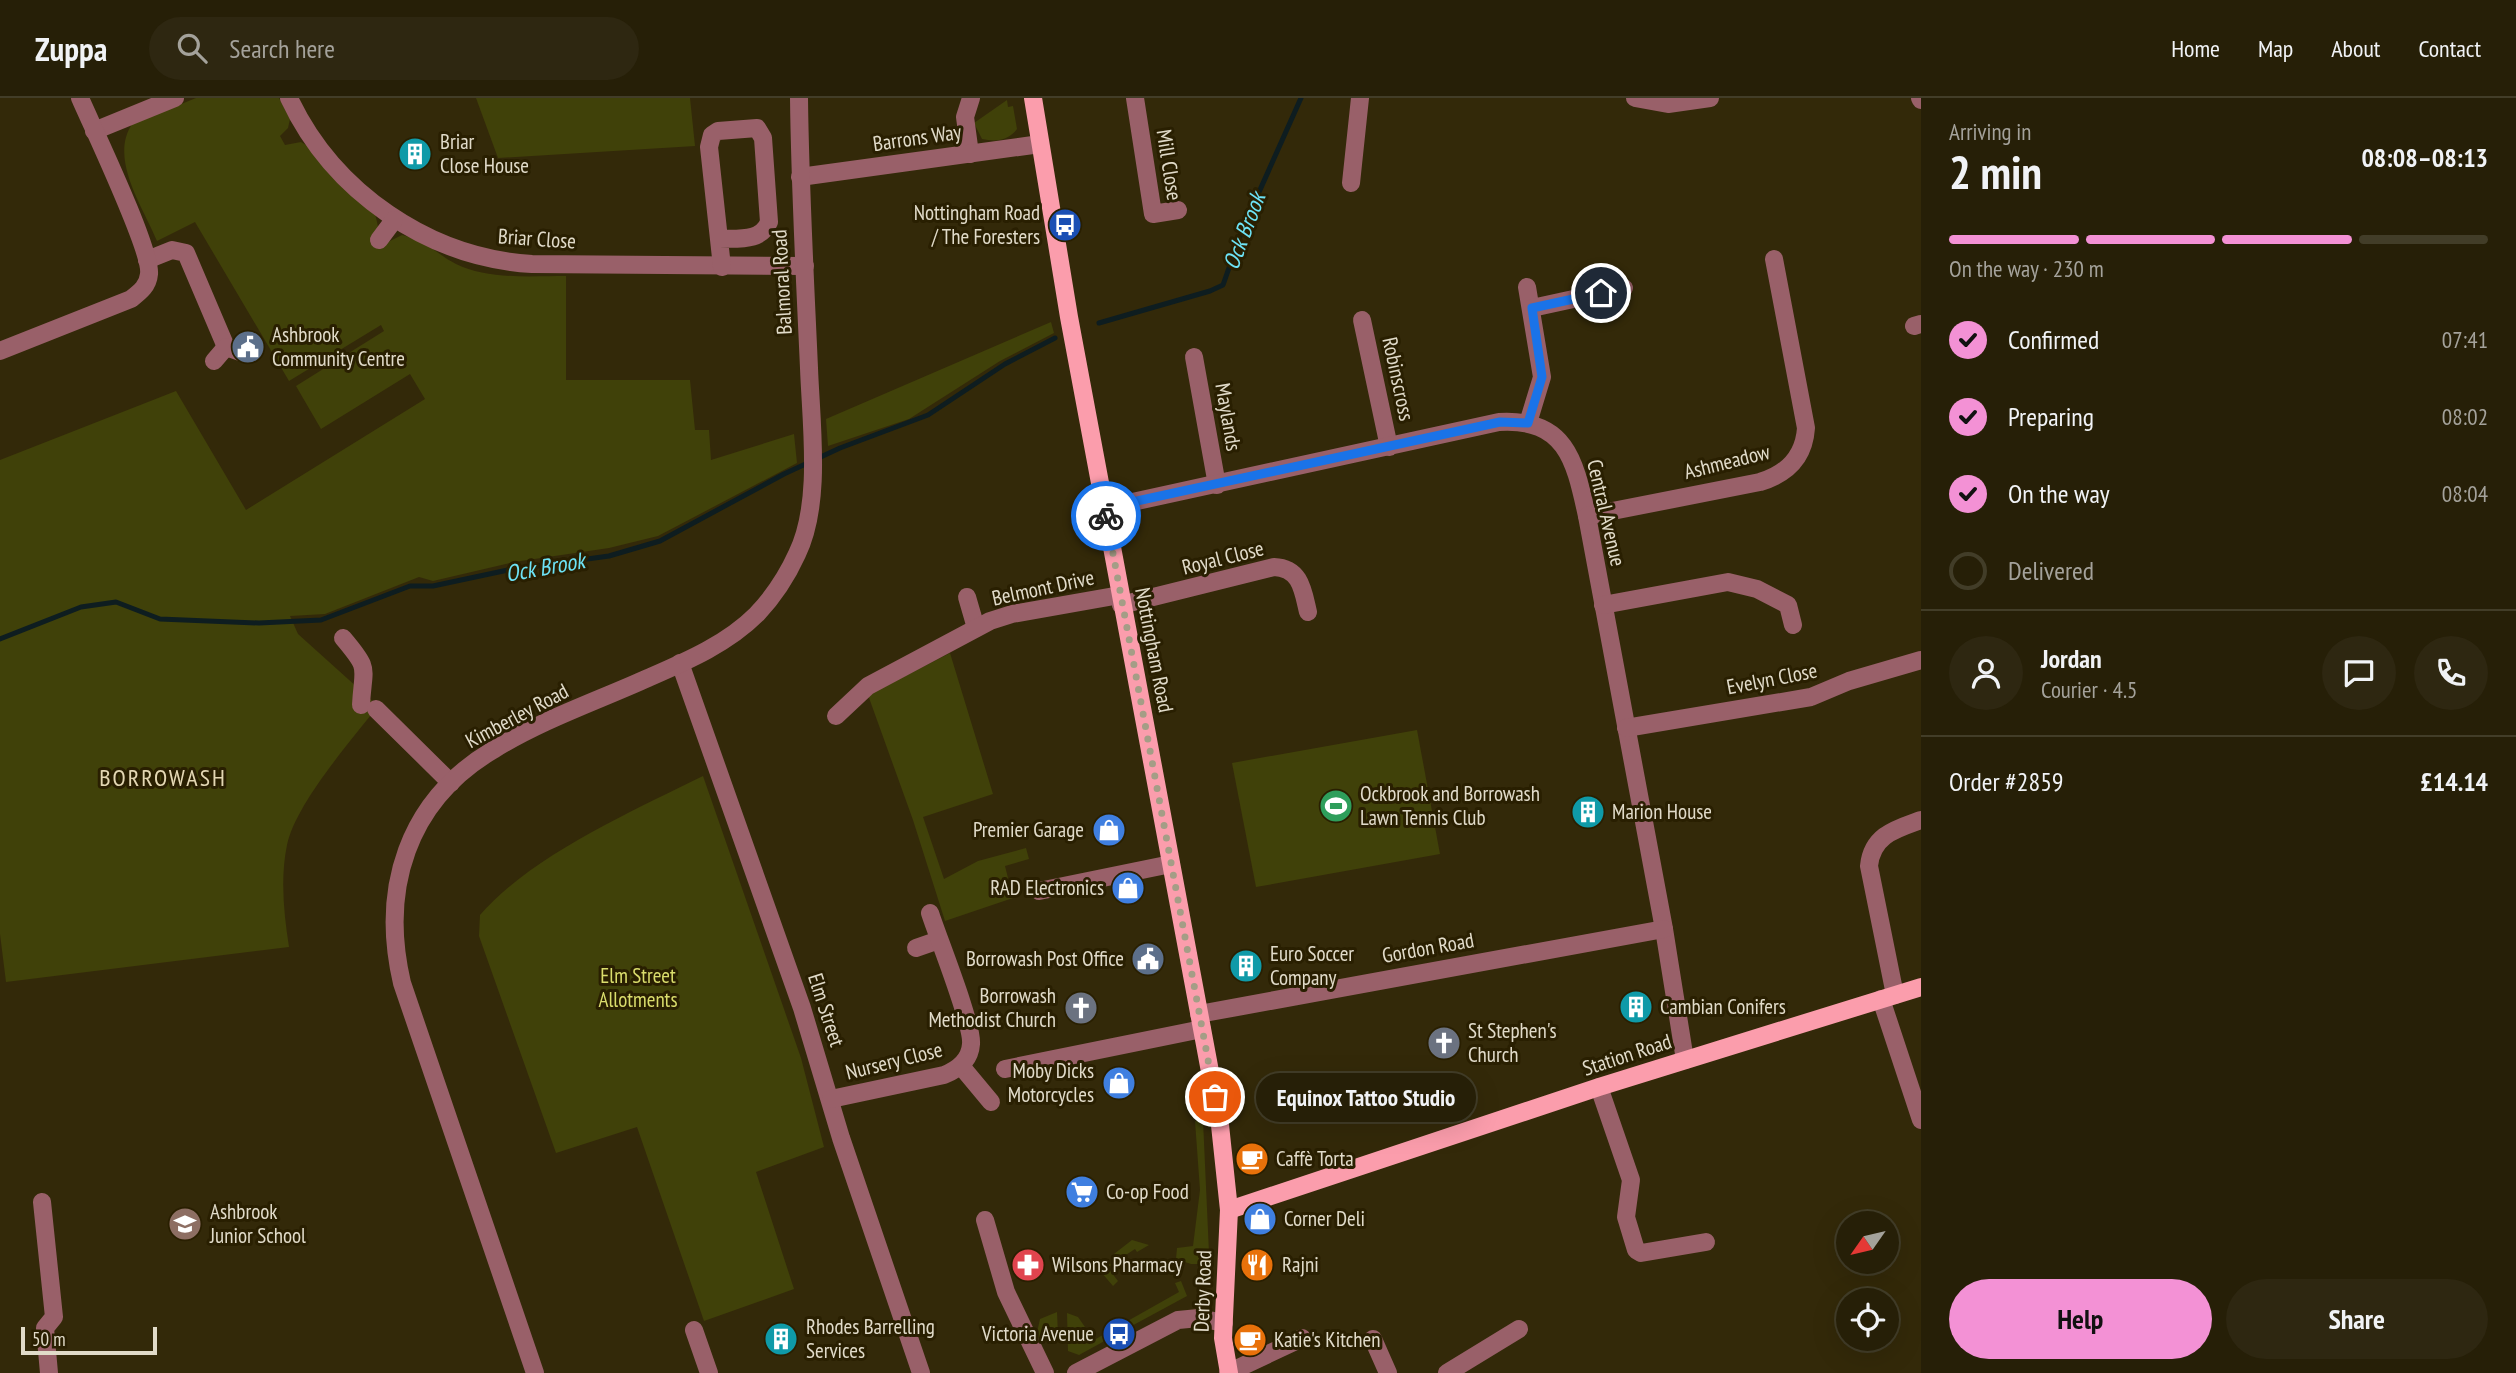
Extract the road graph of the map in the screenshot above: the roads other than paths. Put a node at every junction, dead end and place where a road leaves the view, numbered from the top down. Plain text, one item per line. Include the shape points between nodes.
1 (80, 98) edge
2 (175, 98) edge
3 (289, 98) edge
4 (799, 98) edge
5 (971, 98) edge
6 (1033, 98) edge
7 (1135, 98) edge
8 (1360, 98) edge
9 (1635, 98) edge
10 (1710, 98) edge
11 (94, 131) junction
12 (1040, 144) junction
13 (970, 154) junction
14 (800, 177) junction
15 (1351, 183) dead end
16 (1178, 210) dead end
17 (394, 220) junction
18 (719, 239) junction
19 (379, 240) dead end
20 (1774, 259) dead end
21 (805, 266) junction
22 (722, 267) junction
23 (148, 268) junction
24 (1527, 287) dead end
25 (1624, 288) dead end
26 (1532, 308) junction
27 (1362, 320) dead end
28 (226, 347) junction
29 (0, 351) edge
30 (246, 354) dead end
31 (1194, 356) dead end
32 (214, 361) dead end
33 (1528, 423) junction
34 (1388, 447) junction
35 (811, 472) joint
36 (1217, 485) junction
37 (1105, 508) junction
38 (1587, 516) junction
39 (967, 597) dead end
40 (1121, 600) junction
41 (1603, 605) junction
42 (1308, 612) dead end
43 (1793, 625) dead end
44 (976, 628) junction
45 (343, 638) dead end
46 (1921, 660) edge
47 (680, 663) junction
48 (836, 716) dead end
49 (1626, 728) junction
50 (451, 783) junction
51 (1921, 820) edge
52 (1171, 864) junction
53 (1039, 891) dead end
54 (930, 914) dead end
55 (1664, 929) junction
56 (939, 940) junction
57 (916, 948) dead end
58 (1921, 987) edge
59 (1888, 997) junction
60 (1201, 1021) junction
61 (1685, 1060) junction
62 (961, 1066) junction
63 (1005, 1069) dead end
64 (1599, 1087) junction
65 (831, 1099) junction
66 (991, 1101) dead end
67 (1921, 1120) edge
68 (42, 1202) dead end
69 (1228, 1210) junction
70 (985, 1220) dead end
71 (1706, 1242) dead end
72 (1224, 1323) junction
73 (1519, 1329) dead end
74 (694, 1330) dead end
75 (1302, 1338) dead end
76 (1373, 1339) dead end
77 (49, 1373) edge
78 (535, 1373) edge
79 (709, 1373) edge
80 (921, 1373) edge
81 (1045, 1373) edge
82 (1076, 1373) edge
83 (1228, 1373) edge
84 (1388, 1373) edge
85 (1447, 1373) edge

1 - 11 street
2 - 11 street
3 - 17 street, Briar Close via 318,146
4 - 14 street, Balmoral Road
5 - 13 street via 965,127
6 - 12 main road, Nottingham Road
7 - 16 street, Mill Close via 1153,214
8 - 15 street
9 - 10 street via 1668,104
11 - 23 street
12 - 13 street, Barrons Way
12 - 37 main road, Nottingham Road
13 - 14 street, Barrons Way
14 - 21 street, Balmoral Road
17 - 19 street
17 - 22 street, Briar Close via 454,249 503,262
18 - 18 street via 709,147 712,135 757,128 763,138 769,222 755,237
18 - 22 street
20 - 38 street, Ashmeadow via 1806,428 1800,454 1773,478 1760,482
21 - 22 street, Briar Close
21 - 35 street, Balmoral Road
23 - 28 street via 172,250 186,253
23 - 29 street via 146,285 131,299
24 - 26 street
25 - 26 street
26 - 33 street via 1542,377
27 - 34 street, Robinscross
28 - 30 street
28 - 32 street
31 - 36 street, Maylands
33 - 34 street via 1500,422
33 - 38 street, Central Avenue via 1550,432 1569,454 1577,469
34 - 36 street
35 - 47 street, Kimberley Road via 804,536 780,585 740,628 706,652
36 - 37 street
37 - 40 main road, Nottingham Road
38 - 41 street, Central Avenue
39 - 44 street, Belmont Drive
40 - 42 street, Royal Close via 1274,567 1295,574
40 - 44 street, Belmont Drive via 1012,614
40 - 52 main road, Nottingham Road
41 - 43 street via 1728,582 1757,589 1788,605
41 - 49 street, Central Avenue
44 - 48 street, Belmont Drive via 868,686
45 - 50 street via 364,662 369,707
46 - 49 street, Evelyn Close via 1811,697
47 - 50 street, Kimberley Road via 492,750
47 - 65 street, Elm Street
49 - 55 street, Central Avenue
50 - 78 street, Kimberley Road via 420,821 400,867 393,917 397,961
51 - 59 street via 1887,832 1870,856
52 - 53 street
52 - 60 main road, Nottingham Road
54 - 56 street, Nursery Close
55 - 60 street, Gordon Road
55 - 61 street, Central Avenue
56 - 57 street
56 - 62 street, Nursery Close via 971,1035 970,1052
58 - 59 main road, Station Road
59 - 61 main road, Station Road
59 - 67 street
60 - 63 street, Gordon Road
60 - 69 main road, Nottingham Road via 1219,1120
61 - 64 main road, Station Road
62 - 65 street, Nursery Close via 944,1075
62 - 66 street
64 - 69 main road, Station Road
64 - 71 street via 1630,1180 1626,1217 1636,1250 1641,1253
65 - 80 street, Elm Street
68 - 77 street via 54,1317 45,1328
69 - 72 main road, Derby Road
70 - 81 street via 1006,1292
72 - 82 street via 1178,1320
72 - 83 main road, Derby Road
73 - 85 street
74 - 79 street
75 - 83 street
76 - 84 street

